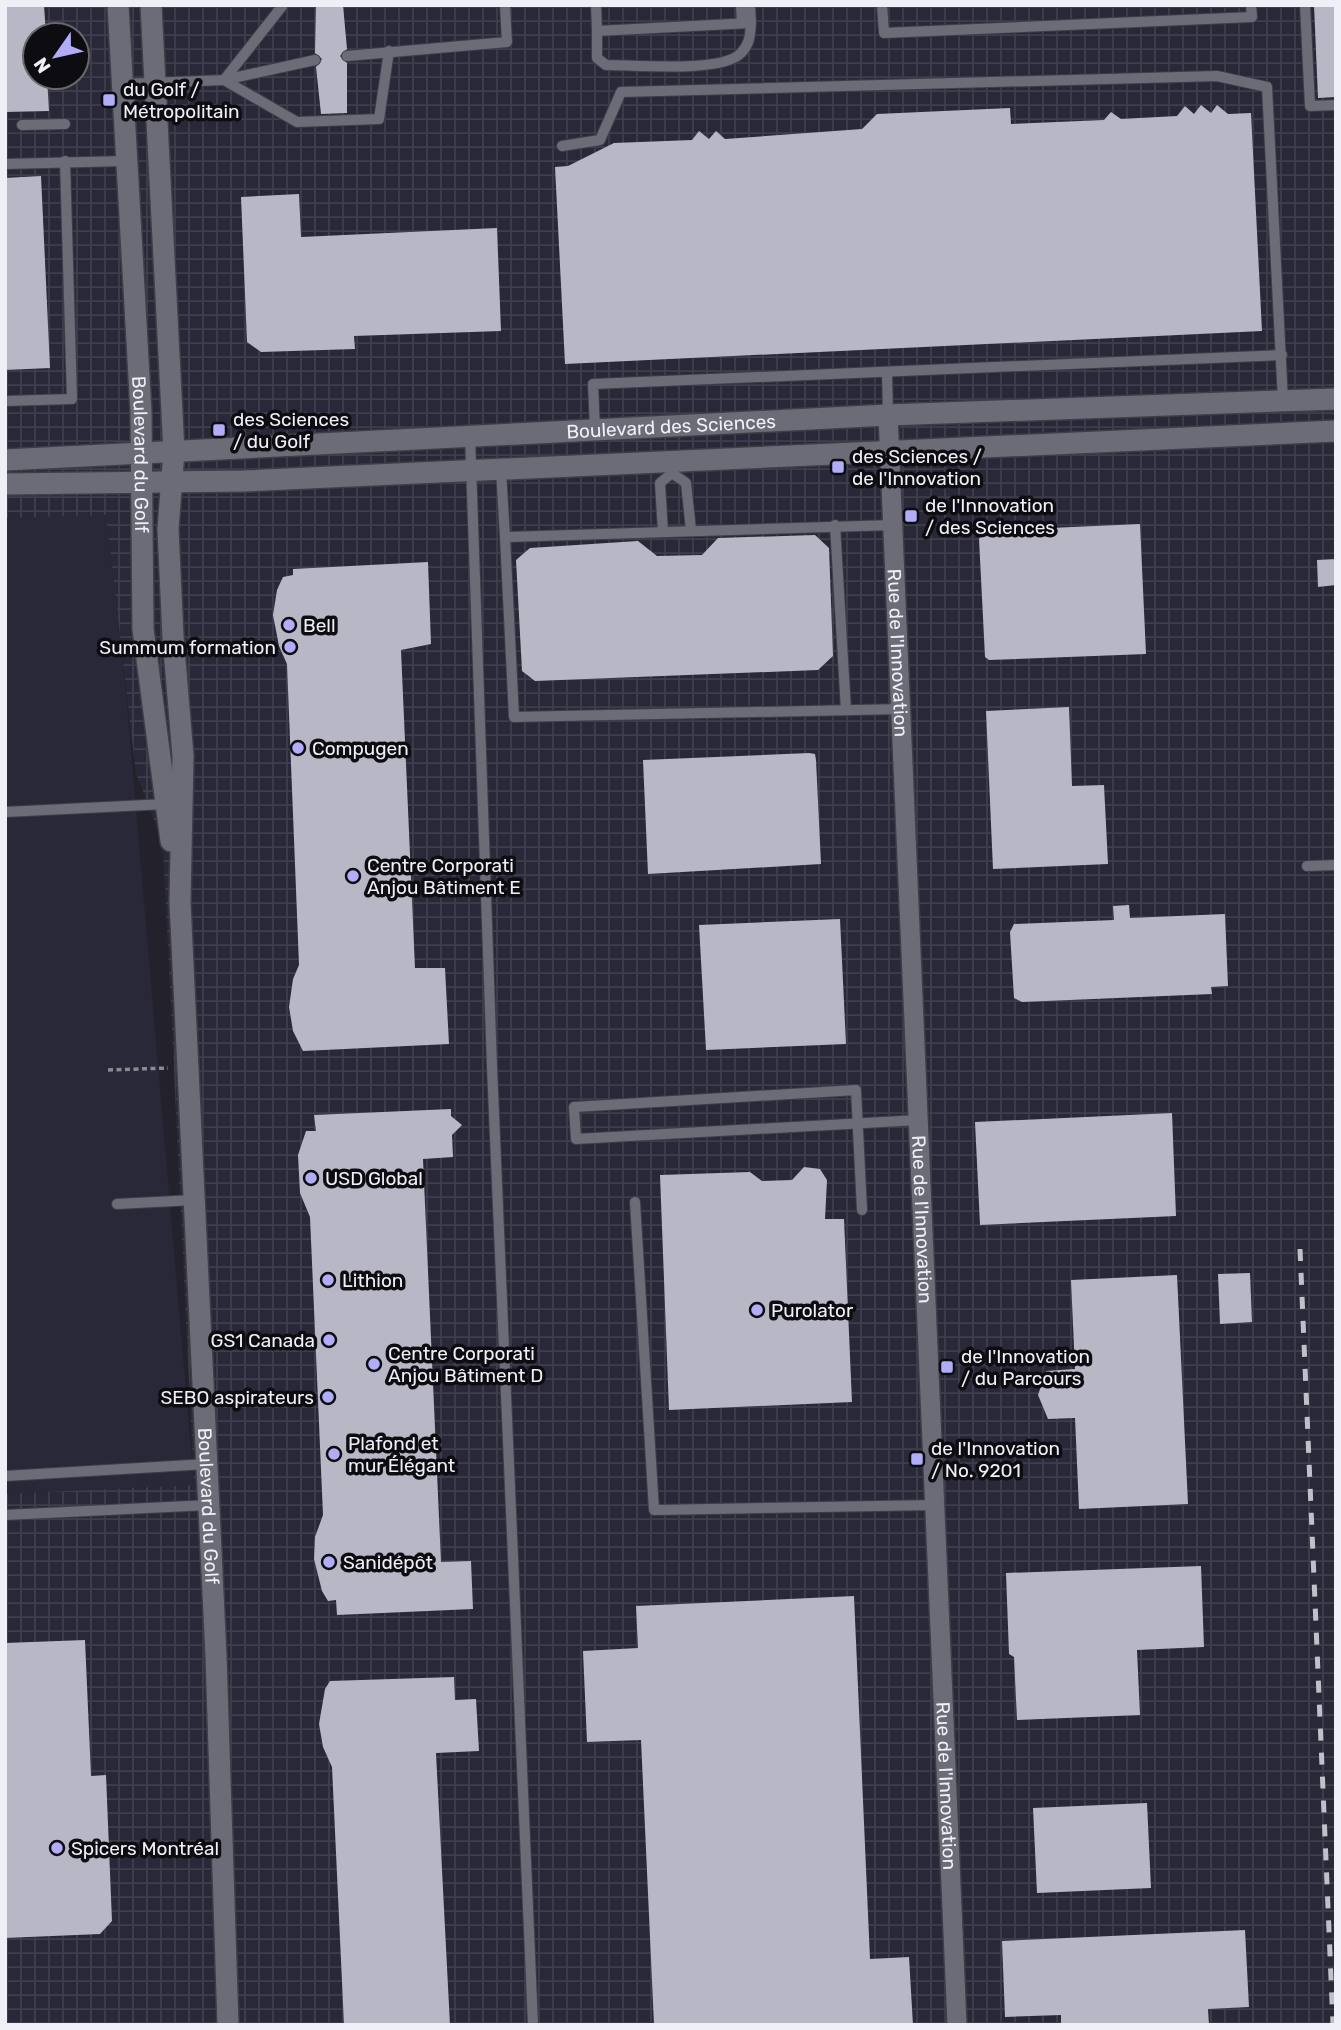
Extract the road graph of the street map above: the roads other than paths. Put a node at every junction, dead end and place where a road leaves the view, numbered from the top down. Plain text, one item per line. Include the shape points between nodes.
1 (118, 5) edge
2 (151, 5) edge
3 (283, 5) edge
4 (505, 5) edge
5 (596, 5) edge
6 (741, 5) edge
7 (750, 5) edge
8 (882, 5) edge
9 (1251, 5) edge
10 (1305, 5) edge
11 (747, 23) junction
12 (597, 31) junction
13 (389, 51) junction
14 (347, 56) dead end
15 (315, 60) dead end
16 (224, 80) junction
17 (155, 83) junction
18 (122, 84) junction
19 (1336, 106) edge
20 (65, 124) dead end
21 (22, 125) dead end
22 (562, 146) dead end
23 (65, 161) junction
24 (125, 161) junction
25 (5, 164) edge
26 (1282, 355) junction
27 (887, 373) junction
28 (1336, 399) edge
29 (5, 401) edge
30 (1283, 401) junction
31 (888, 415) junction
32 (594, 429) junction
33 (1336, 431) edge
34 (470, 435) junction
35 (174, 452) junction
36 (141, 453) junction
37 (890, 453) junction
38 (5, 460) edge
39 (672, 467) junction
40 (501, 469) junction
41 (472, 470) junction
42 (171, 482) junction
43 (140, 483) junction
44 (5, 484) edge
45 (835, 525) junction
46 (894, 525) junction
47 (691, 530) junction
48 (663, 532) junction
49 (505, 537) junction
50 (902, 709) junction
51 (846, 710) junction
52 (166, 804) junction
53 (5, 812) edge
54 (1336, 865) edge
55 (1307, 866) dead end
56 (180, 902) junction
57 (919, 1120) junction
58 (857, 1124) junction
59 (194, 1200) junction
60 (635, 1202) dead end
61 (117, 1204) dead end
62 (862, 1210) dead end
63 (207, 1465) junction
64 (5, 1476) edge
65 (208, 1505) junction
66 (935, 1505) junction
67 (5, 1515) edge
68 (228, 2025) edge
69 (533, 2025) edge
70 (957, 2025) edge

1 - 18 street, Boulevard du Golf
2 - 17 street, Boulevard du Golf
3 - 16 lane
4 - 13 lane via 507,42
5 - 12 lane
6 - 11 lane
7 - 11 lane
8 - 9 lane via 884,33 1252,18
10 - 19 lane via 1310,106
11 - 12 lane
11 - 12 lane via 749,44 740,55 706,64 606,65 597,58
13 - 14 lane
13 - 16 lane via 379,119 297,122
15 - 16 lane
16 - 17 lane
17 - 18 lane
17 - 35 street, Boulevard du Golf
18 - 24 street, Boulevard du Golf
20 - 21 lane
22 - 26 lane via 600,140 621,92 1217,75 1267,87
23 - 24 lane
23 - 25 lane
23 - 29 lane via 72,399
24 - 36 street, Boulevard du Golf
26 - 27 lane
26 - 30 lane
27 - 31 lane
27 - 32 lane via 593,384
28 - 30 street, Boulevard des Sciences
30 - 31 street, Boulevard des Sciences
31 - 32 street, Boulevard des Sciences
31 - 37 street, Rue de l'Innovation
32 - 34 street, Boulevard des Sciences
33 - 37 street, Boulevard des Sciences
34 - 35 street, Boulevard des Sciences
34 - 41 lane
35 - 36 street, Boulevard des Sciences
35 - 42 street, Boulevard du Golf
36 - 38 street, Boulevard des Sciences
36 - 43 street, Boulevard du Golf
37 - 39 street, Boulevard des Sciences
37 - 46 street, Rue de l'Innovation
39 - 40 street, Boulevard des Sciences
39 - 47 lane via 686,483
39 - 48 lane via 660,483
40 - 41 street, Boulevard des Sciences
40 - 49 lane
41 - 42 street, Boulevard des Sciences
41 - 69 lane
42 - 43 street, Boulevard des Sciences
42 - 56 street, Boulevard du Golf via 168,529 183,757
43 - 44 street, Boulevard des Sciences
43 - 52 street, Boulevard du Golf via 143,629
45 - 46 lane
45 - 47 lane
45 - 51 lane
46 - 50 street, Rue de l'Innovation
47 - 48 lane
48 - 49 lane
49 - 51 lane via 514,717
50 - 51 lane
50 - 57 street, Rue de l'Innovation
52 - 53 lane
52 - 56 street, Boulevard du Golf
54 - 55 lane
56 - 59 street, Boulevard du Golf
57 - 58 lane
57 - 66 street, Rue de l'Innovation
58 - 58 lane via 576,1139 574,1107 856,1090
58 - 62 lane
59 - 61 lane
59 - 63 street, Boulevard du Golf
60 - 66 lane via 654,1510
63 - 64 lane
63 - 65 street, Boulevard du Golf
65 - 67 lane
65 - 68 street, Boulevard du Golf
66 - 70 street, Rue de l'Innovation

